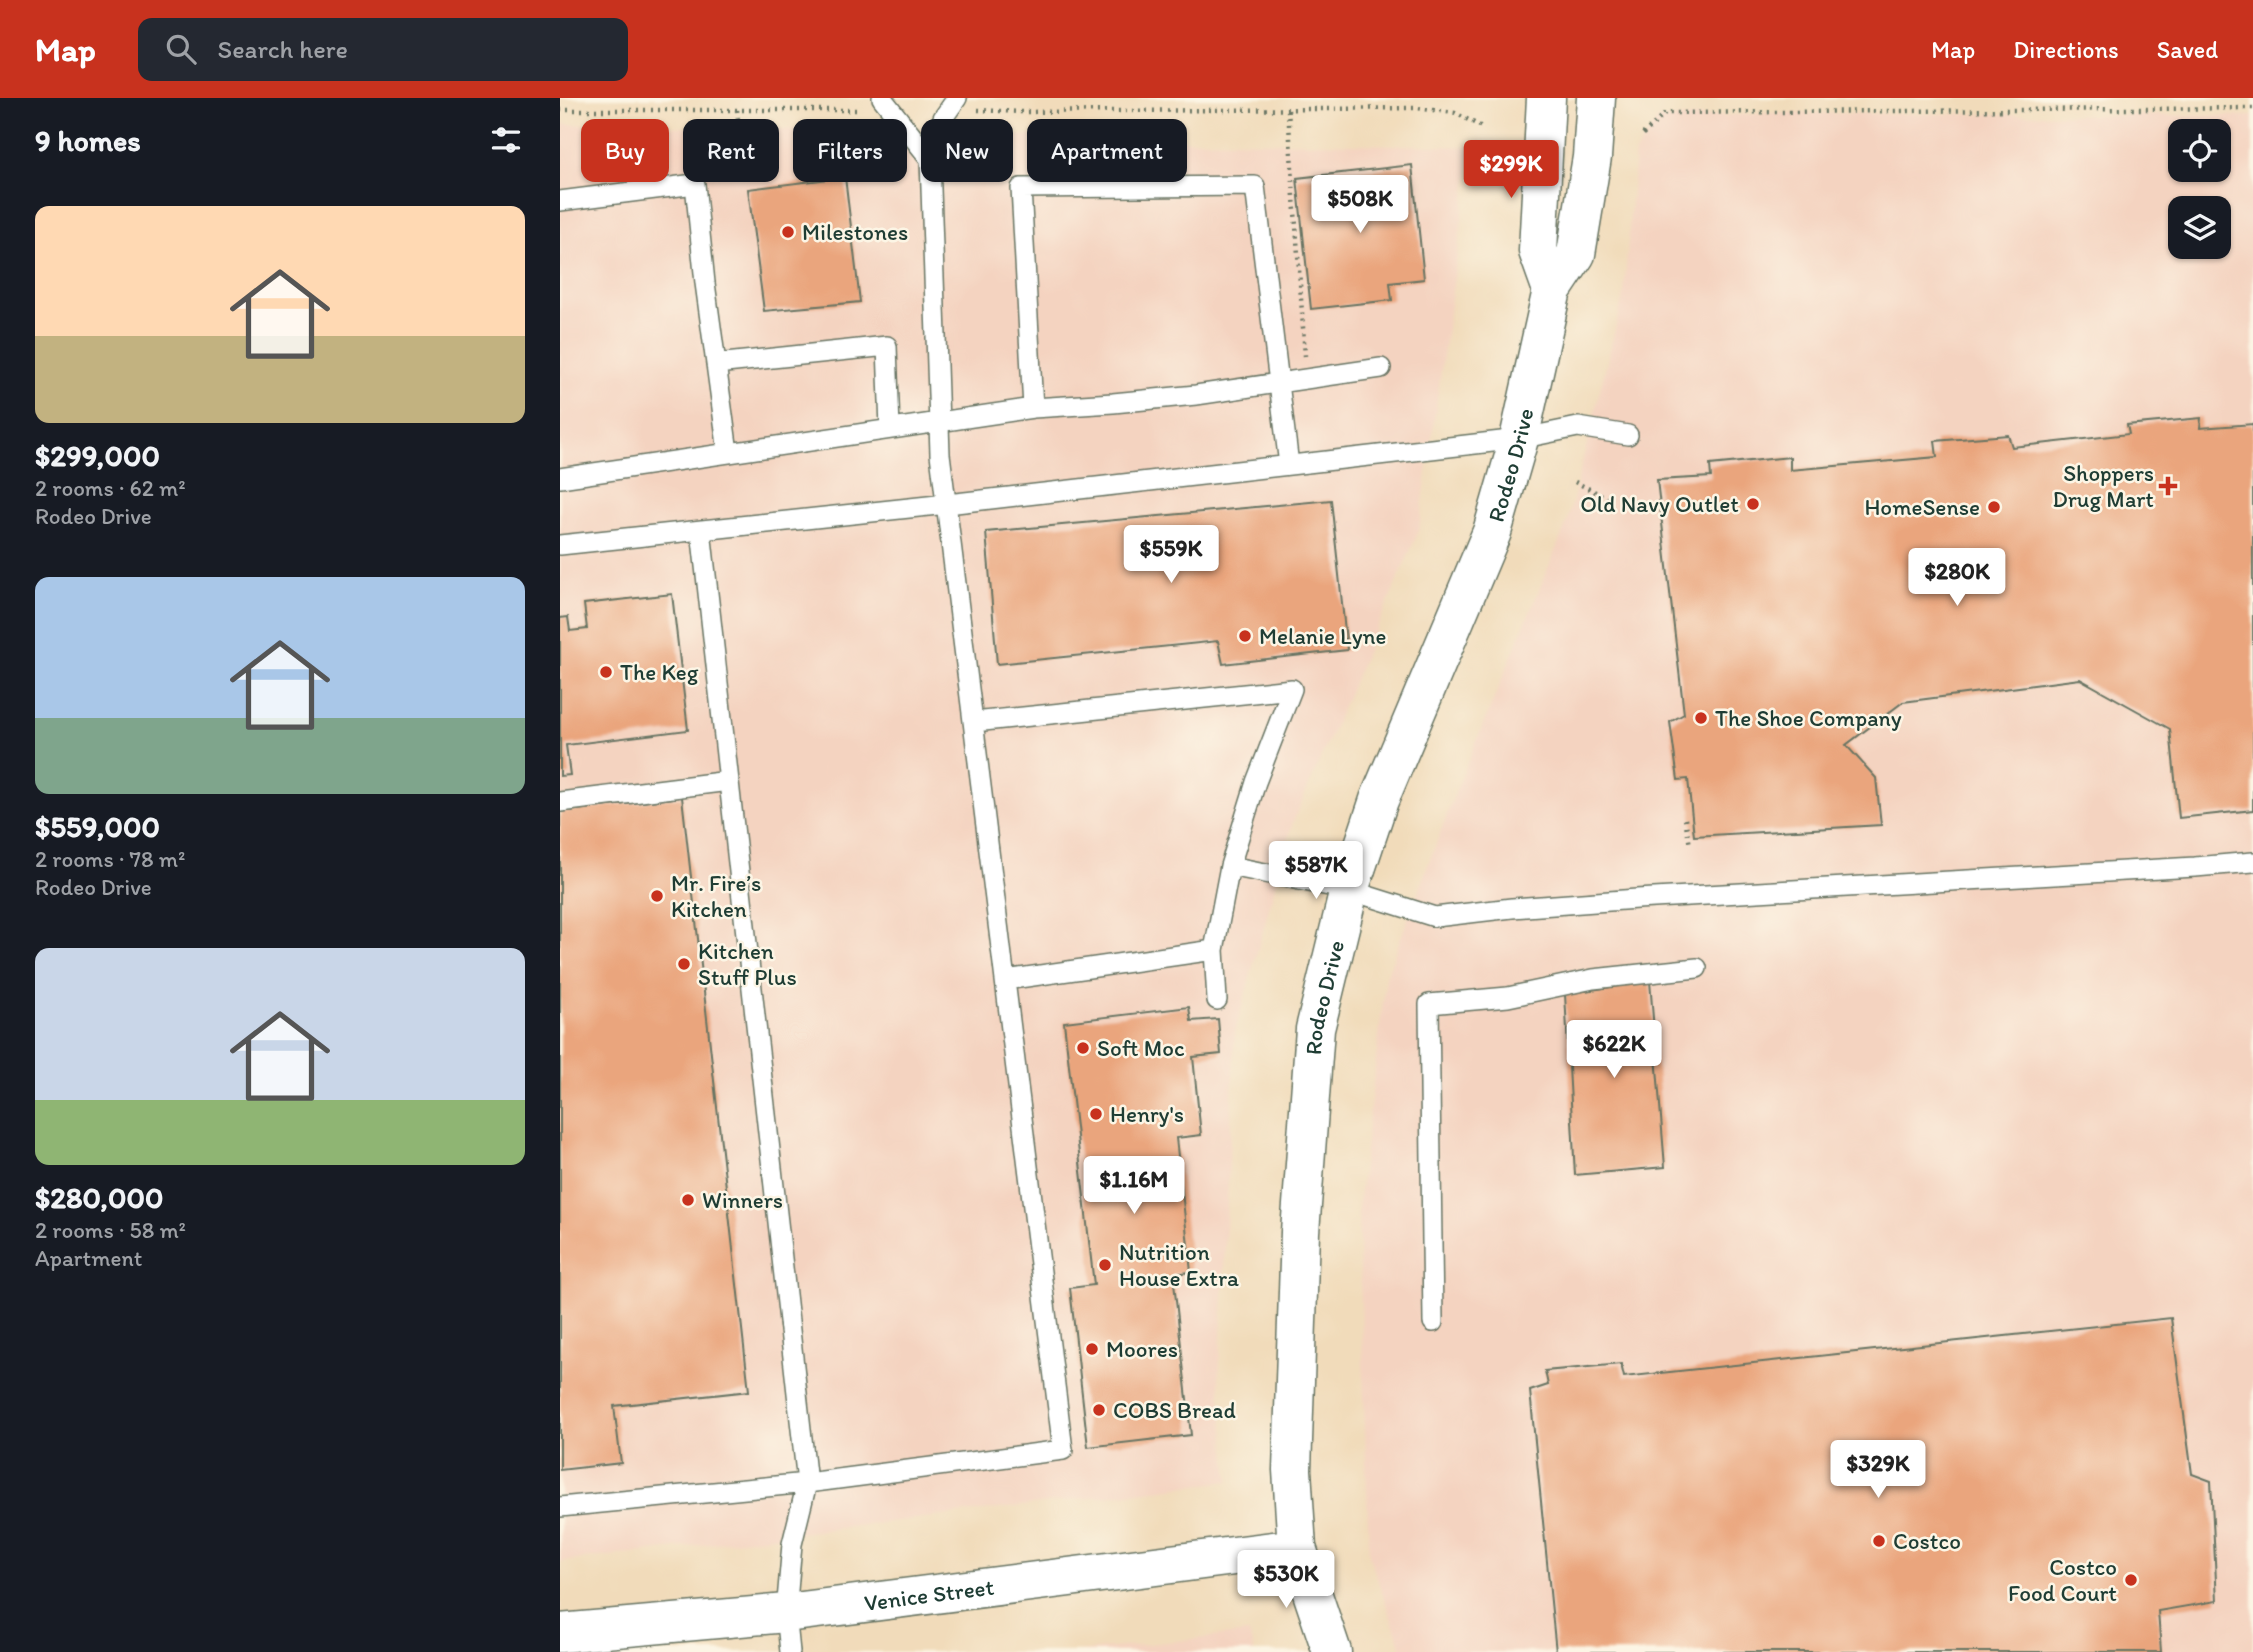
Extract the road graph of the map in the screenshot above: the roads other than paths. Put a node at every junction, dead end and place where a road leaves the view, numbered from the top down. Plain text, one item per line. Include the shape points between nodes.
1 (882, 98) edge
2 (957, 98) edge
3 (1546, 98) edge
4 (1596, 98) edge
5 (943, 119) edge
6 (921, 148) edge
7 (931, 182) edge
8 (560, 201) edge
9 (1552, 290) junction
10 (716, 364) junction
11 (1381, 368) dead end
12 (1279, 382) junction
13 (1032, 408) junction
14 (938, 421) junction
15 (890, 429) junction
16 (1628, 435) dead end
17 (1518, 439) junction
18 (728, 452) junction
19 (1289, 465) junction
20 (560, 478) edge
21 (947, 504) junction
22 (701, 530) junction
23 (560, 545) edge
24 (974, 722) junction
25 (729, 781) junction
26 (560, 802) edge
27 (2253, 862) edge
28 (1230, 866) junction
29 (1349, 890) junction
30 (1214, 950) junction
31 (1697, 968) dead end
32 (1005, 980) junction
33 (1217, 1000) dead end
34 (1433, 1322) dead end
35 (807, 1483) junction
36 (560, 1507) edge
37 (1297, 1548) junction
38 (786, 1613) junction
39 (560, 1633) edge
40 (790, 1652) edge
41 (1332, 1652) edge

1 - 6 lane
2 - 5 lane
3 - 9 street via 1538,251
4 - 9 street, Rodeo Drive via 1592,157 1576,254
7 - 14 lane
8 - 10 lane via 695,184
9 - 17 street, Rodeo Drive
10 - 15 lane via 887,346
10 - 18 lane
11 - 12 lane
12 - 13 lane via 1196,395
12 - 13 lane via 1255,186 1021,188
12 - 19 lane
13 - 14 lane
14 - 15 lane
14 - 21 lane
15 - 18 lane
16 - 17 lane via 1578,427
17 - 19 lane
17 - 29 street, Rodeo Drive via 1492,531 1379,800
18 - 20 lane
19 - 21 lane
21 - 22 lane
21 - 24 lane
22 - 23 lane
22 - 25 lane
24 - 28 lane via 1292,689
24 - 32 lane
25 - 26 lane
25 - 35 lane
27 - 29 lane via 1637,899 1435,917
28 - 29 lane
28 - 30 lane
29 - 37 street, Rodeo Drive via 1315,1029 1299,1246 1292,1470
30 - 32 lane
30 - 33 lane
31 - 34 lane via 1594,979 1508,997 1429,1004
32 - 35 lane via 1063,1450
35 - 36 lane
35 - 38 lane via 792,1544
37 - 38 street, Venice Street
37 - 41 street, Rodeo Drive
38 - 39 street, Venice Street
38 - 40 lane

